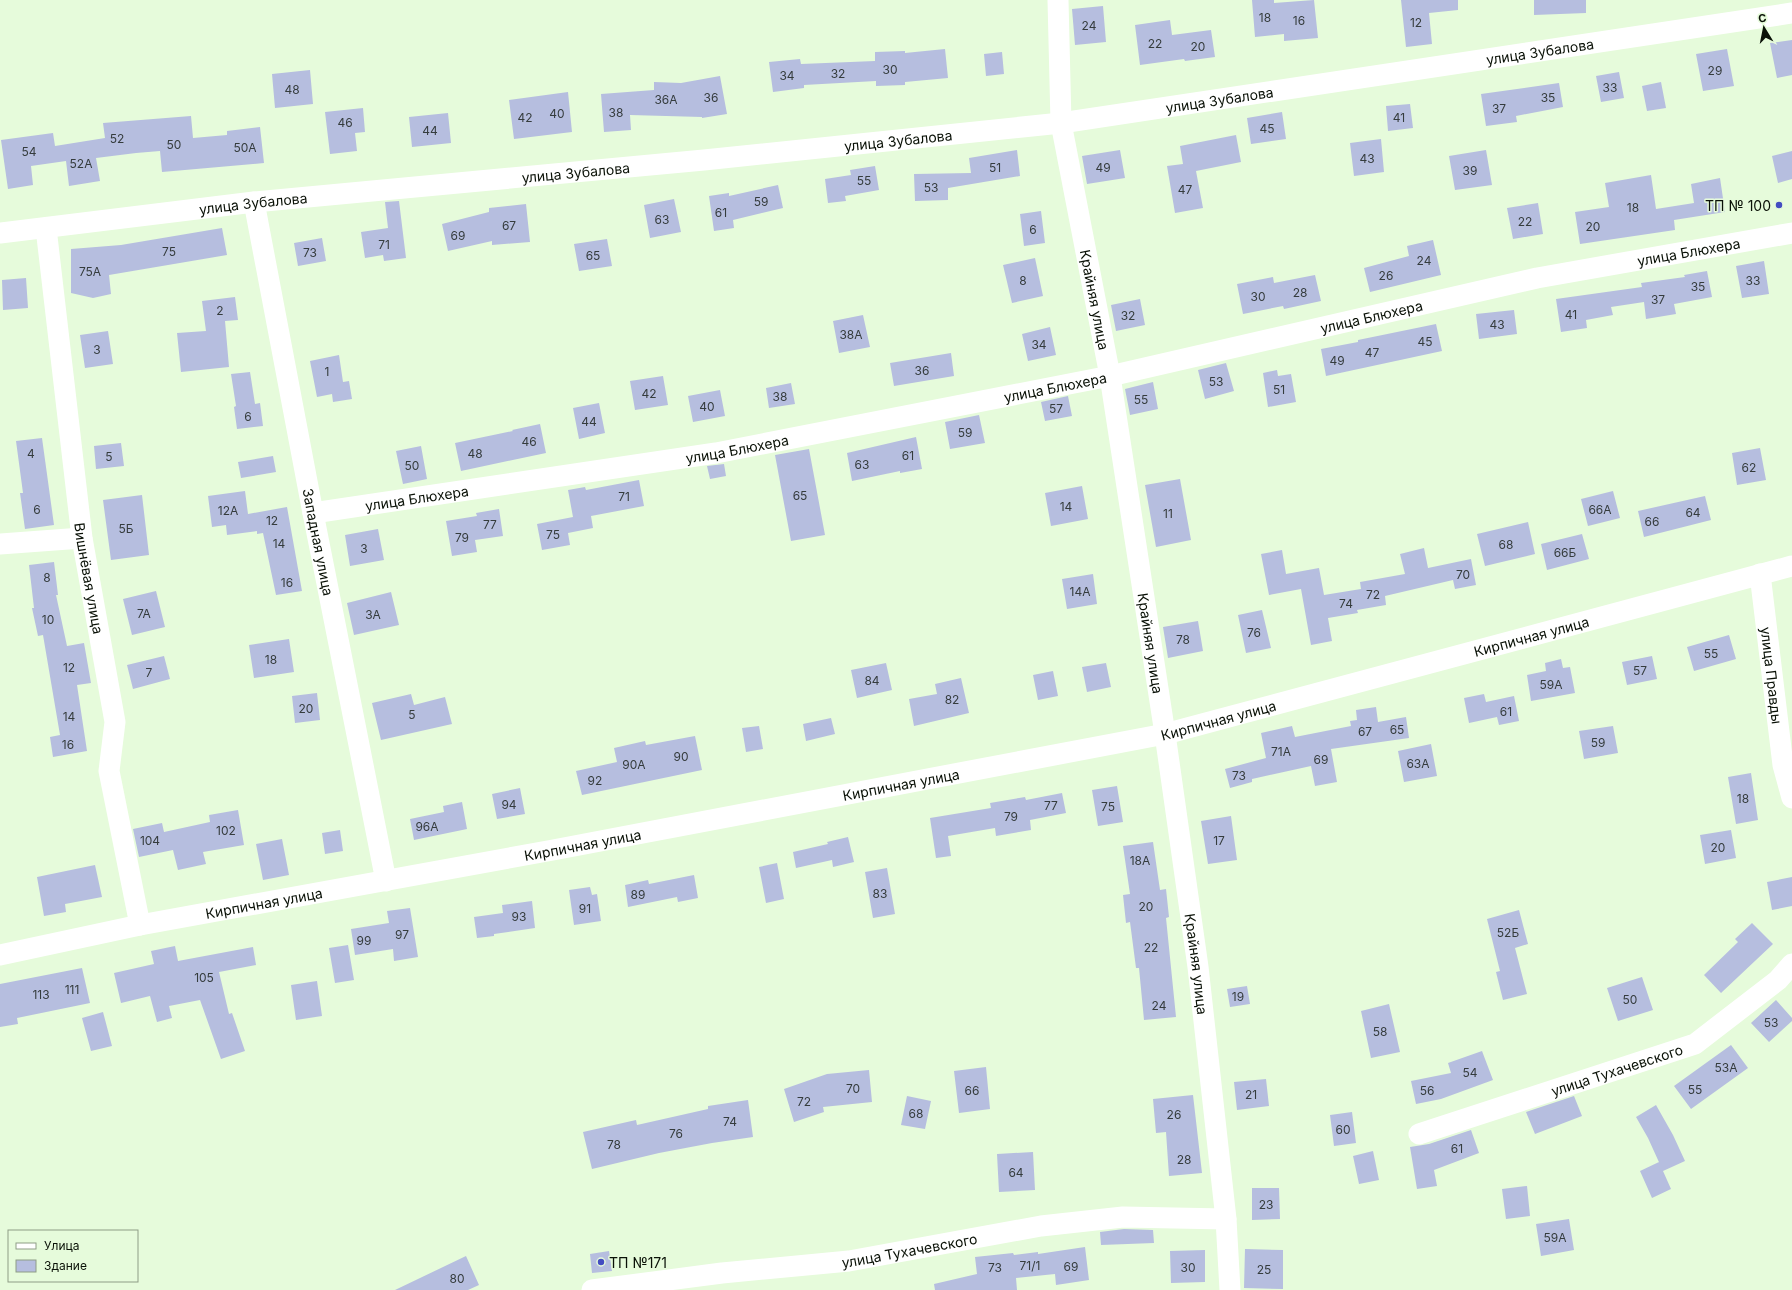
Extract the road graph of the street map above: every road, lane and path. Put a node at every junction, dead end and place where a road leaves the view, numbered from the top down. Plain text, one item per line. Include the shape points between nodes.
1 (1058, 0) edge
2 (1792, 13) edge
3 (1061, 123) junction
4 (254, 202) junction
5 (46, 228) junction
6 (0, 233) edge
7 (1792, 233) edge
8 (1110, 376) junction
9 (313, 513) junction
10 (82, 538) junction
11 (0, 544) edge
12 (1792, 566) edge
13 (1760, 574) junction
14 (1165, 734) junction
15 (1792, 798) edge
16 (386, 881) junction
17 (140, 925) junction
18 (0, 955) edge
19 (1792, 964) edge
20 (1418, 1134) dead end
21 (1226, 1219) junction
22 (592, 1290) edge
23 (1230, 1290) edge

1 - 3 street, Крайняя улица
2 - 3 street, улица Зубалова
3 - 4 street, улица Зубалова via 704,160
3 - 8 street, Крайняя улица
4 - 5 street, улица Зубалова
4 - 9 street, Западная улица
5 - 6 street, улица Зубалова
5 - 10 street, Вишнёвая улица
7 - 8 street, улица Блюхера via 1537,278
8 - 9 street, улица Блюхера via 716,453
8 - 14 street, Крайняя улица
9 - 16 street, Западная улица
10 - 11 street
10 - 17 street, Вишнёвая улица via 115,722 109,771
12 - 13 street, Кирпичная улица
13 - 14 street, Кирпичная улица
13 - 15 street, улица Правды via 1784,765
14 - 16 street, Кирпичная улица
14 - 21 street, Крайняя улица via 1198,967
16 - 17 street, Кирпичная улица
17 - 18 street, Кирпичная улица
19 - 20 street, улица Тухачевского via 1778,980 1695,1044
21 - 22 street, улица Тухачевского via 1123,1217 1041,1226 849,1261
21 - 23 street, Крайняя улица

